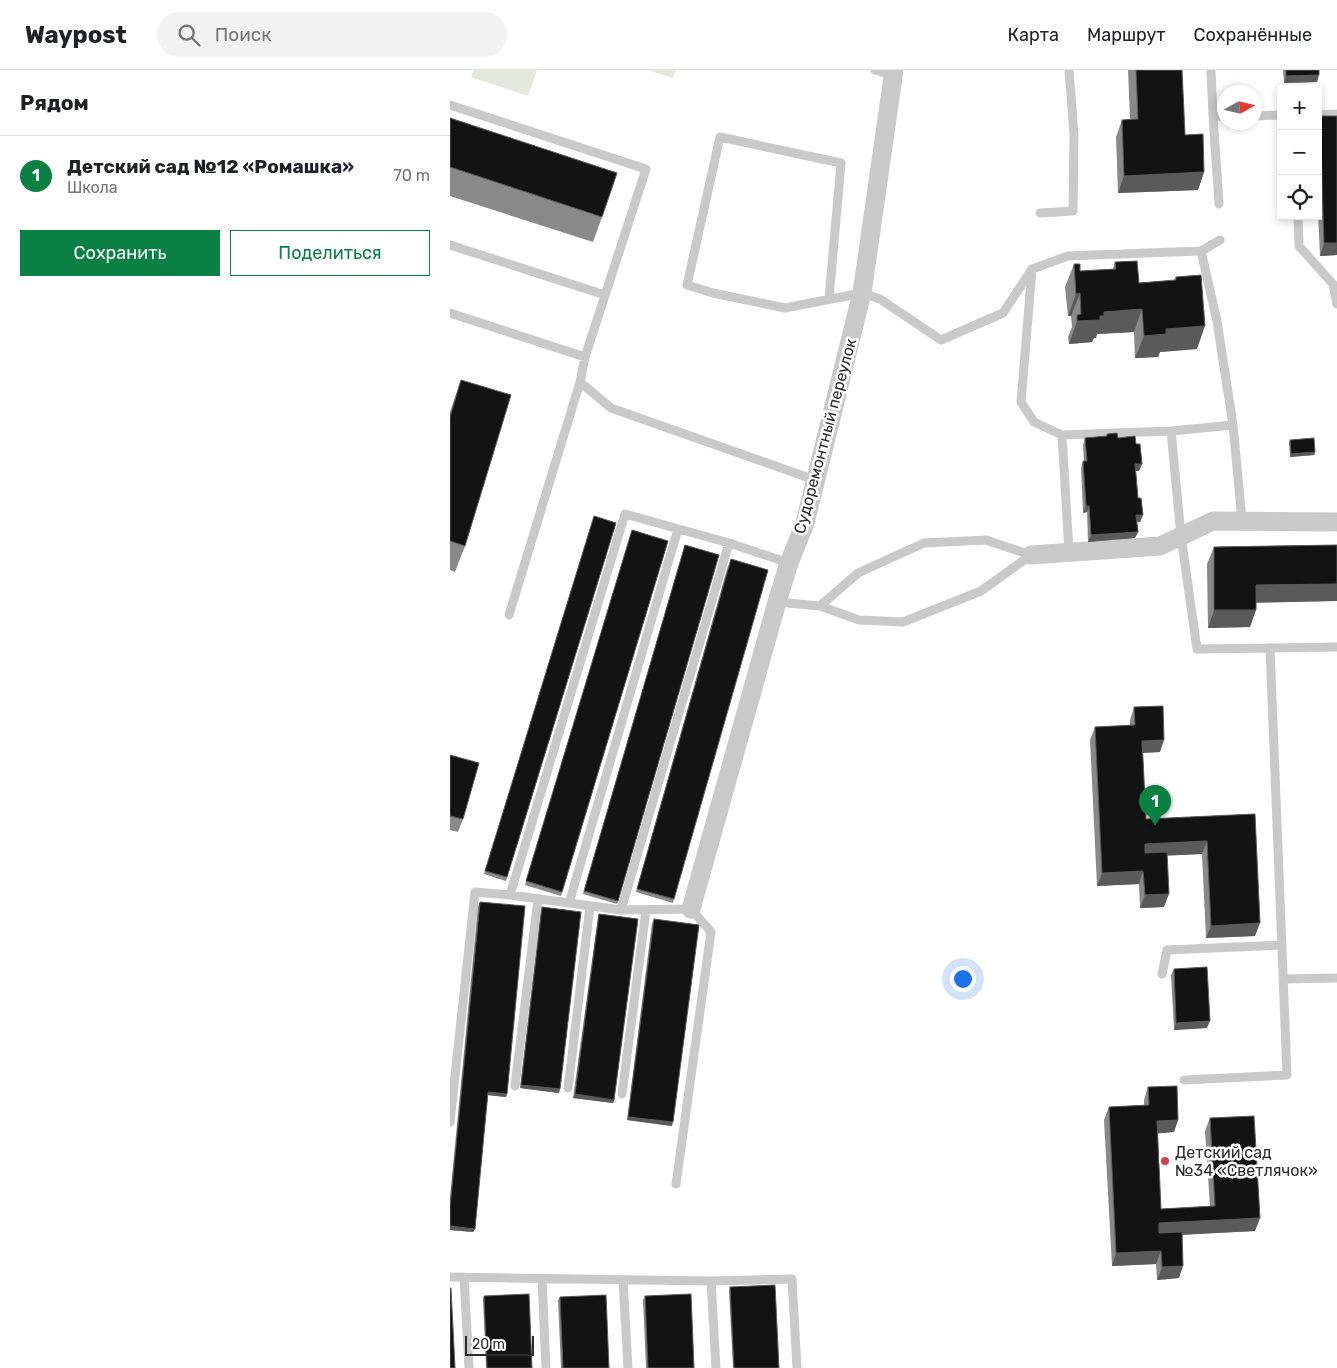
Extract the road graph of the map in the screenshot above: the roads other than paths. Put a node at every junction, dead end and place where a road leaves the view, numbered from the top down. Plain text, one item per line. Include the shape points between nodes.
1 (1069, 70) edge
2 (1211, 70) edge
3 (887, 72) edge
4 (450, 106) edge
5 (1337, 114) edge
6 (1277, 115) edge
7 (1322, 115) edge
8 (1213, 116) junction
9 (1217, 116) edge
10 (1262, 116) edge
11 (1219, 204) dead end
12 (1040, 212) dead end
13 (1298, 220) edge
14 (1220, 240) dead end
15 (450, 245) edge
16 (1201, 251) junction
17 (1032, 269) junction
18 (862, 293) junction
19 (605, 295) junction
20 (829, 299) junction
21 (1337, 304) edge
22 (450, 313) edge
23 (585, 357) junction
24 (580, 382) junction
25 (1233, 426) junction
26 (1171, 431) junction
27 (1062, 434) junction
28 (815, 480) junction
29 (1242, 520) junction
30 (1337, 522) edge
31 (678, 529) junction
32 (1182, 536) junction
33 (729, 543) junction
34 (1069, 552) junction
35 (1031, 555) junction
36 (789, 563) junction
37 (777, 602) junction
38 (820, 606) junction
39 (509, 615) dead end
40 (1337, 646) edge
41 (1270, 648) junction
42 (510, 895) junction
43 (538, 899) junction
44 (569, 903) junction
45 (590, 906) junction
46 (621, 910) junction
47 (646, 910) junction
48 (691, 910) junction
49 (1282, 945) junction
50 (1162, 974) dead end
51 (1337, 978) edge
52 (1283, 979) junction
53 (1184, 1080) dead end
54 (515, 1086) dead end
55 (568, 1088) dead end
56 (622, 1094) dead end
57 (450, 1122) edge
58 (676, 1184) dead end
59 (450, 1277) edge
60 (464, 1277) junction
61 (542, 1278) junction
62 (624, 1280) junction
63 (711, 1281) junction
64 (469, 1368) edge
65 (546, 1368) edge
66 (628, 1368) edge
67 (716, 1368) edge
68 (797, 1368) edge

1 - 12 lane via 1074,134 1073,212
2 - 8 lane
3 - 18 street, Судоремонтный переулок
4 - 19 lane via 646,169
5 - 7 lane
6 - 10 lane
8 - 9 lane
8 - 11 lane
13 - 21 lane via 1300,246 1333,284
14 - 16 lane
15 - 19 lane
16 - 17 lane via 1068,256
16 - 25 lane via 1217,321
17 - 18 lane via 1003,313 942,340 880,299
17 - 27 lane via 1021,402 1034,422
18 - 20 lane
18 - 28 street, Судоремонтный переулок
19 - 23 lane
20 - 20 lane via 785,308 713,293 687,284 720,137 841,163
22 - 23 lane
23 - 24 lane
24 - 28 lane via 611,408
24 - 39 lane
25 - 26 lane
25 - 29 lane
26 - 27 lane
26 - 32 lane
27 - 34 lane
28 - 36 street, Судоремонтный переулок
29 - 30 street
29 - 32 street via 1212,521
31 - 33 lane
31 - 42 lane via 625,514
31 - 44 lane
32 - 34 street via 1160,546
32 - 41 lane via 1197,648
33 - 36 lane
33 - 46 lane
34 - 35 street
35 - 38 lane via 981,591 903,622 860,620
35 - 38 lane via 986,540 924,543 858,573
36 - 37 street, Судоремонтный переулок
37 - 38 lane
37 - 48 street, Судоремонтный переулок
40 - 41 lane
41 - 49 lane
42 - 43 lane
42 - 57 lane via 475,892
43 - 44 lane
43 - 54 lane
44 - 45 lane
45 - 46 lane
45 - 55 lane
46 - 47 lane
47 - 48 lane
47 - 56 lane
48 - 58 lane via 711,932
49 - 50 lane via 1167,950
49 - 52 lane
51 - 52 lane
52 - 53 lane via 1287,1075
59 - 60 lane
60 - 61 lane
60 - 64 lane
61 - 62 lane
61 - 65 lane
62 - 63 lane
62 - 66 lane
63 - 67 lane
63 - 68 lane via 792,1279

